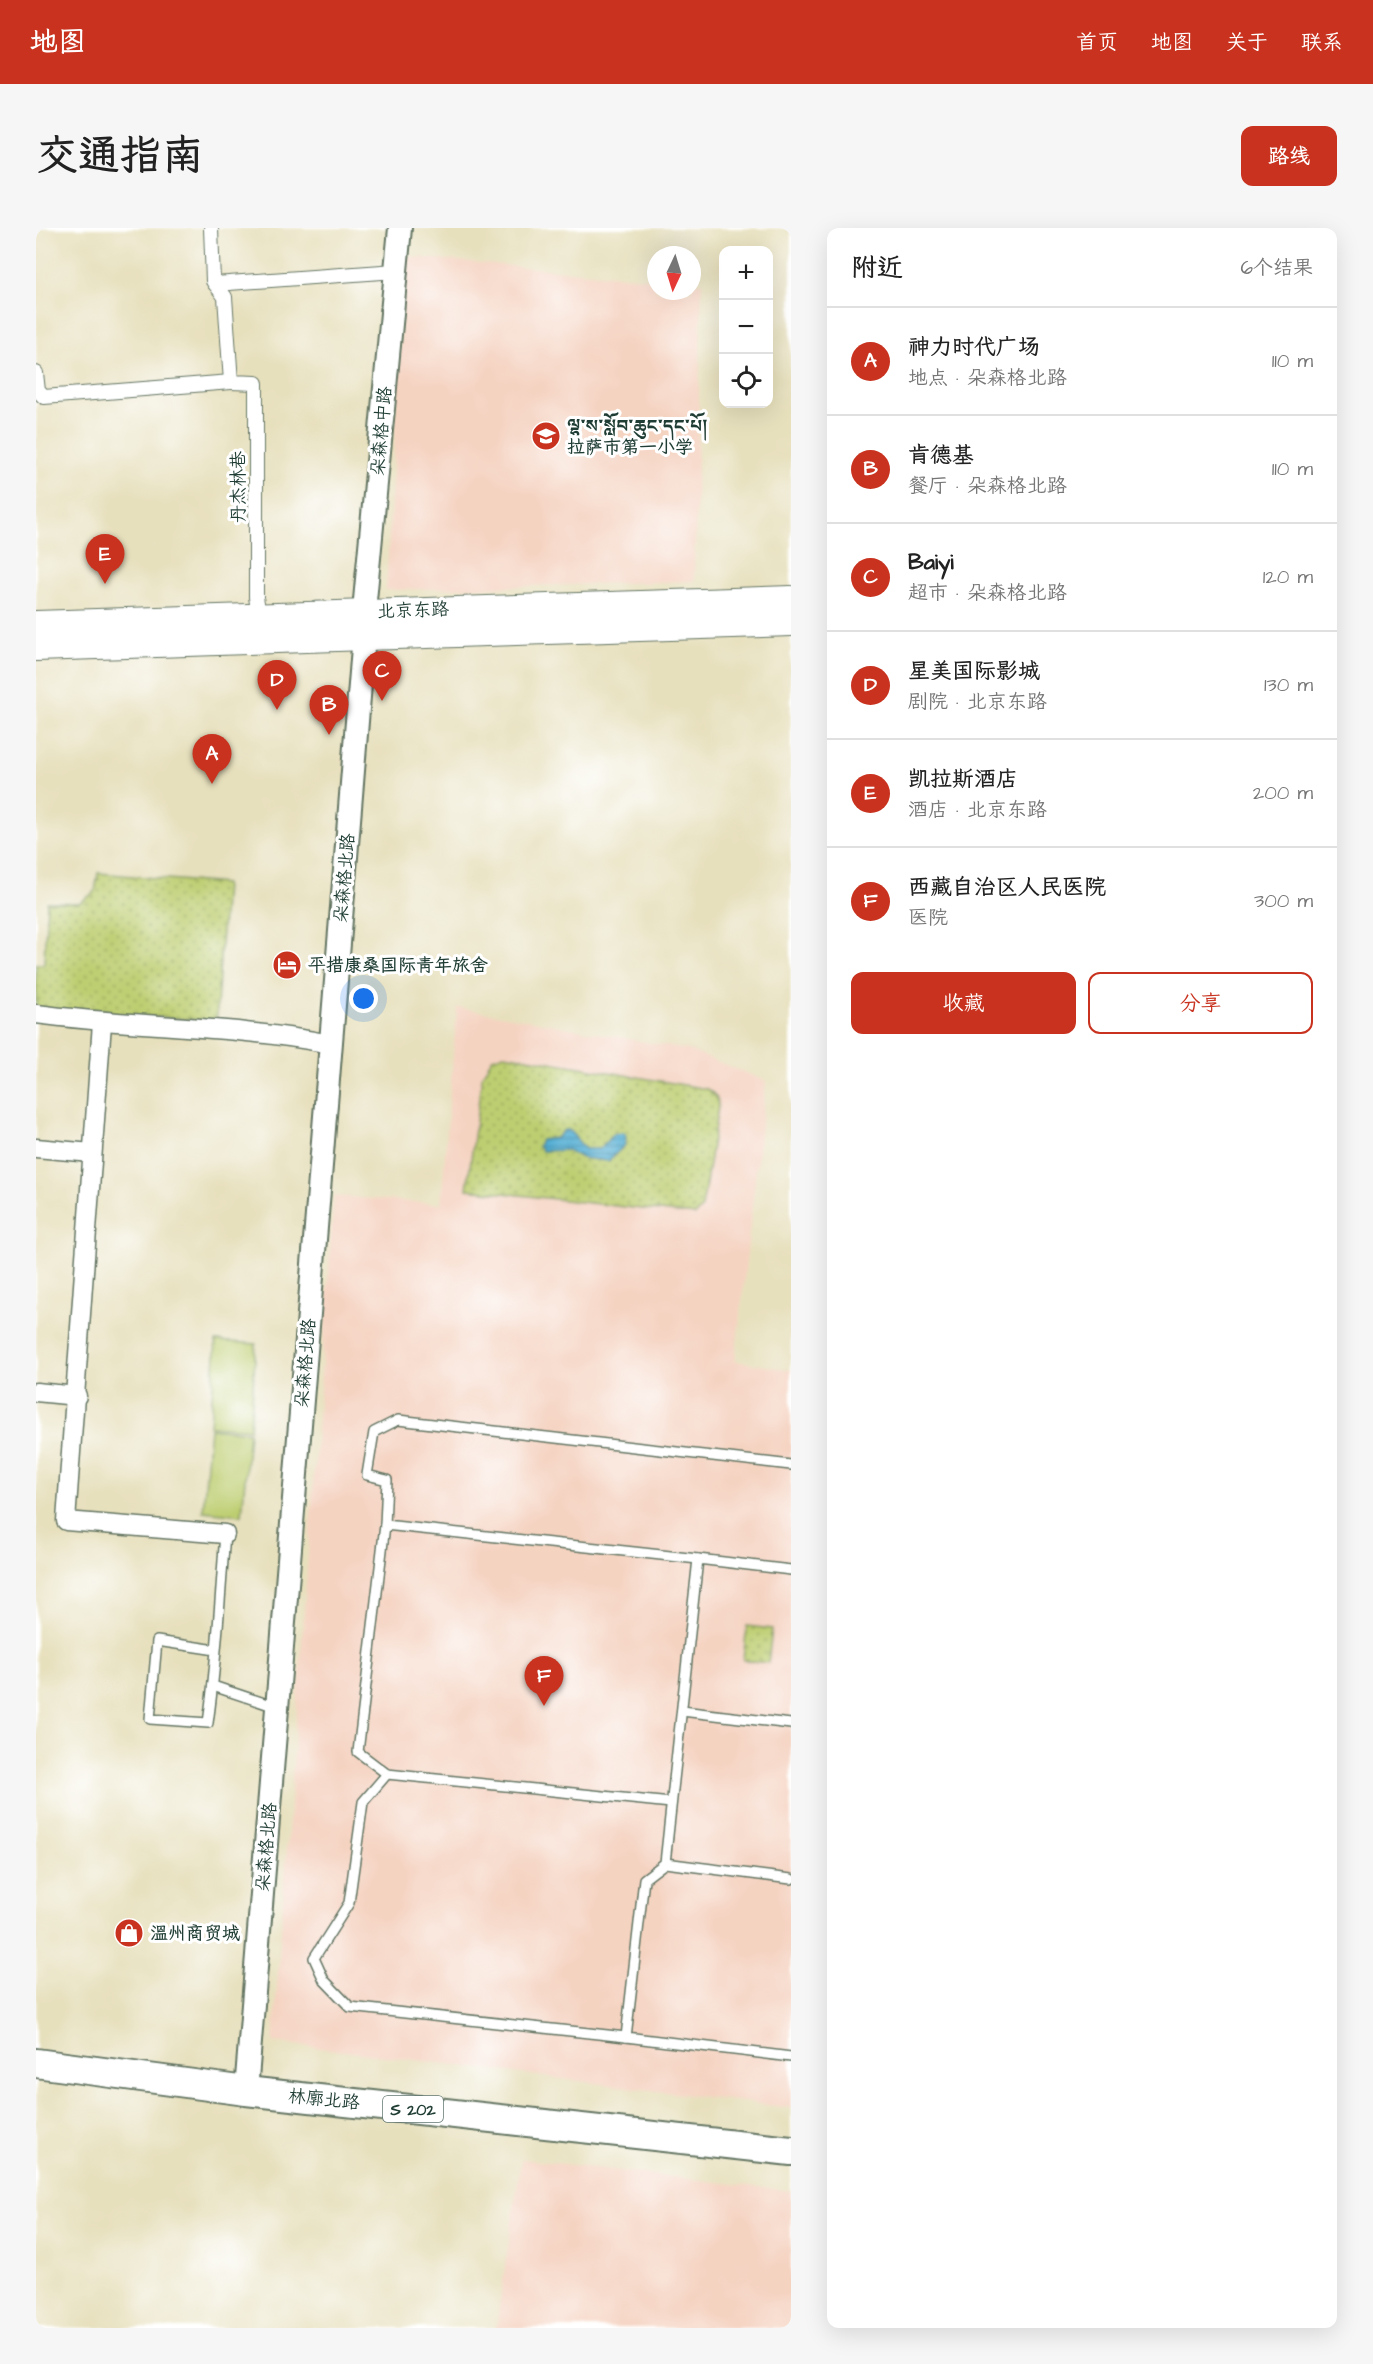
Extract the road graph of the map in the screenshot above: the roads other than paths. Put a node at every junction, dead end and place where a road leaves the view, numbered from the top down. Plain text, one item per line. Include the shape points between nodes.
1 (211, 228) edge
2 (400, 228) edge
3 (396, 271) junction
4 (215, 284) junction
5 (36, 373) edge
6 (231, 382) junction
7 (791, 599) edge
8 (259, 615) junction
9 (364, 623) junction
10 (791, 623) edge
11 (36, 624) edge
12 (36, 648) edge
13 (36, 1014) edge
14 (102, 1023) junction
15 (330, 1044) junction
16 (36, 1148) edge
17 (92, 1154) junction
18 (36, 1392) edge
19 (77, 1396) junction
20 (791, 1465) edge
21 (385, 1525) junction
22 (225, 1534) joint
23 (698, 1559) junction
24 (791, 1570) edge
25 (216, 1650) junction
26 (213, 1686) junction
27 (278, 1708) junction
28 (682, 1711) junction
29 (791, 1724) edge
30 (387, 1774) junction
31 (671, 1803) junction
32 (665, 1863) junction
33 (791, 1879) edge
34 (626, 2037) junction
35 (791, 2057) edge
36 (36, 2062) edge
37 (246, 2091) junction
38 (791, 2151) edge

1 - 4 street
2 - 3 street, 朵森格中路
3 - 4 street
3 - 9 street, 朵森格中路
4 - 6 street via 225,297
5 - 6 street, 丹杰林巷 via 38,391 44,397
6 - 8 street, 丹杰林巷 via 256,383
7 - 9 main road, 北京东路
8 - 9 main road, 北京东路
8 - 11 main road, 北京东路
9 - 10 main road, 北京东路
9 - 12 main road, 北京东路
9 - 15 street, 朵森格北路
13 - 14 street
14 - 15 street via 296,1037
14 - 17 street
15 - 27 street, 朵森格北路
16 - 17 street
17 - 19 street
18 - 19 street
19 - 22 street via 66,1521
20 - 21 lane via 398,1420 374,1432 367,1475 387,1480
21 - 23 lane
21 - 30 lane via 358,1752
22 - 25 lane
23 - 24 lane
23 - 28 lane
25 - 26 lane
25 - 26 lane via 157,1641 150,1719 208,1723
26 - 27 lane
27 - 37 street, 朵森格北路
28 - 29 lane
28 - 31 lane
30 - 31 lane
30 - 34 lane via 363,1802 349,1903 314,1958 324,1980 350,2007
31 - 32 lane
32 - 33 lane
32 - 34 lane via 644,1879
34 - 35 lane
36 - 37 main road, 林廓北路 / S 202
37 - 38 main road, 林廓北路 / S 202

